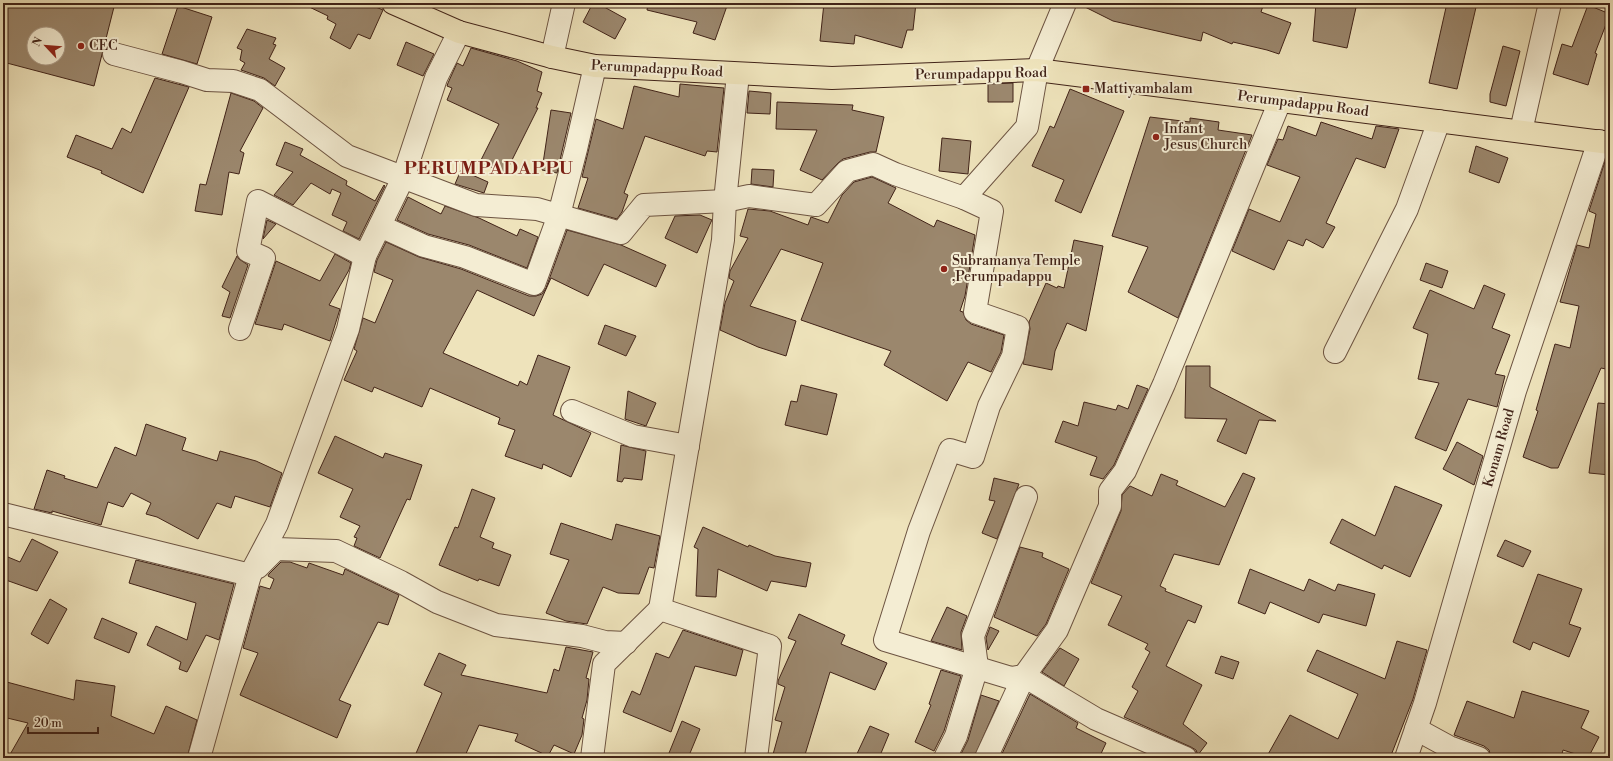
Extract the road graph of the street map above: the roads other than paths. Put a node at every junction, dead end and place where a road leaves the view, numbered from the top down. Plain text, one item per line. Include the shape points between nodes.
1 (393, 3) edge
2 (564, 3) edge
3 (1065, 3) edge
4 (1550, 3) edge
5 (459, 32) junction
6 (114, 54) dead end
7 (552, 57) junction
8 (595, 66) junction
9 (1037, 70) junction
10 (738, 74) junction
11 (1280, 101) junction
12 (1439, 121) junction
13 (1520, 131) junction
14 (1604, 142) edge
15 (403, 178) junction
16 (964, 198) junction
17 (725, 201) junction
18 (559, 215) junction
19 (380, 226) junction
20 (365, 256) junction
21 (240, 329) dead end
22 (1335, 352) dead end
23 (572, 412) dead end
24 (688, 446) junction
25 (1026, 497) dead end
26 (3, 514) edge
27 (250, 575) junction
28 (660, 609) junction
29 (626, 643) junction
30 (977, 667) junction
31 (1024, 676) junction
32 (1416, 729) junction
33 (199, 758) edge
34 (592, 758) edge
35 (756, 758) edge
36 (945, 758) edge
37 (986, 758) edge
38 (1186, 758) edge
39 (1406, 758) edge
40 (1479, 758) edge

1 - 5 main road, Perumpadappu Road
2 - 7 street
3 - 9 street
4 - 13 street
5 - 7 main road, Perumpadappu Road
5 - 15 street via 436,78
6 - 15 street via 206,80 233,81 260,90 347,156
7 - 8 main road, Perumpadappu Road
8 - 10 main road, Perumpadappu Road
8 - 18 street
9 - 10 main road, Perumpadappu Road via 832,78
9 - 11 main road, Perumpadappu Road
9 - 16 street via 1027,127
10 - 17 street
11 - 12 main road, Perumpadappu Road
11 - 31 street via 1164,384 1125,471 1110,491 1110,506 1057,630
12 - 13 main road, Perumpadappu Road
12 - 22 street via 1407,209
13 - 14 main road, Perumpadappu Road
14 - 32 street, Konam Road via 1515,391
15 - 18 street via 476,205 537,209
15 - 19 street
16 - 17 street via 873,164 847,171 816,205 749,196
16 - 30 street via 992,211 976,312 1018,327 1013,356 989,406 973,457 950,450 919,532 885,640
17 - 18 street via 644,205 621,233
17 - 24 street via 723,240
18 - 19 street via 534,284 465,257 424,246
19 - 20 street
20 - 21 street via 258,201 248,251 264,258
20 - 27 street via 348,329 278,524
23 - 24 street via 633,436
24 - 28 street
25 - 30 street via 973,636
26 - 27 street
27 - 29 street via 276,549 336,552 401,582 436,602 496,625
27 - 33 street
28 - 29 street
28 - 35 street via 770,646
29 - 34 street via 604,664
30 - 31 street via 1011,678
30 - 36 street via 956,736
31 - 37 street
31 - 38 street via 1096,719
32 - 39 street, Konam Road
32 - 40 street via 1450,747

